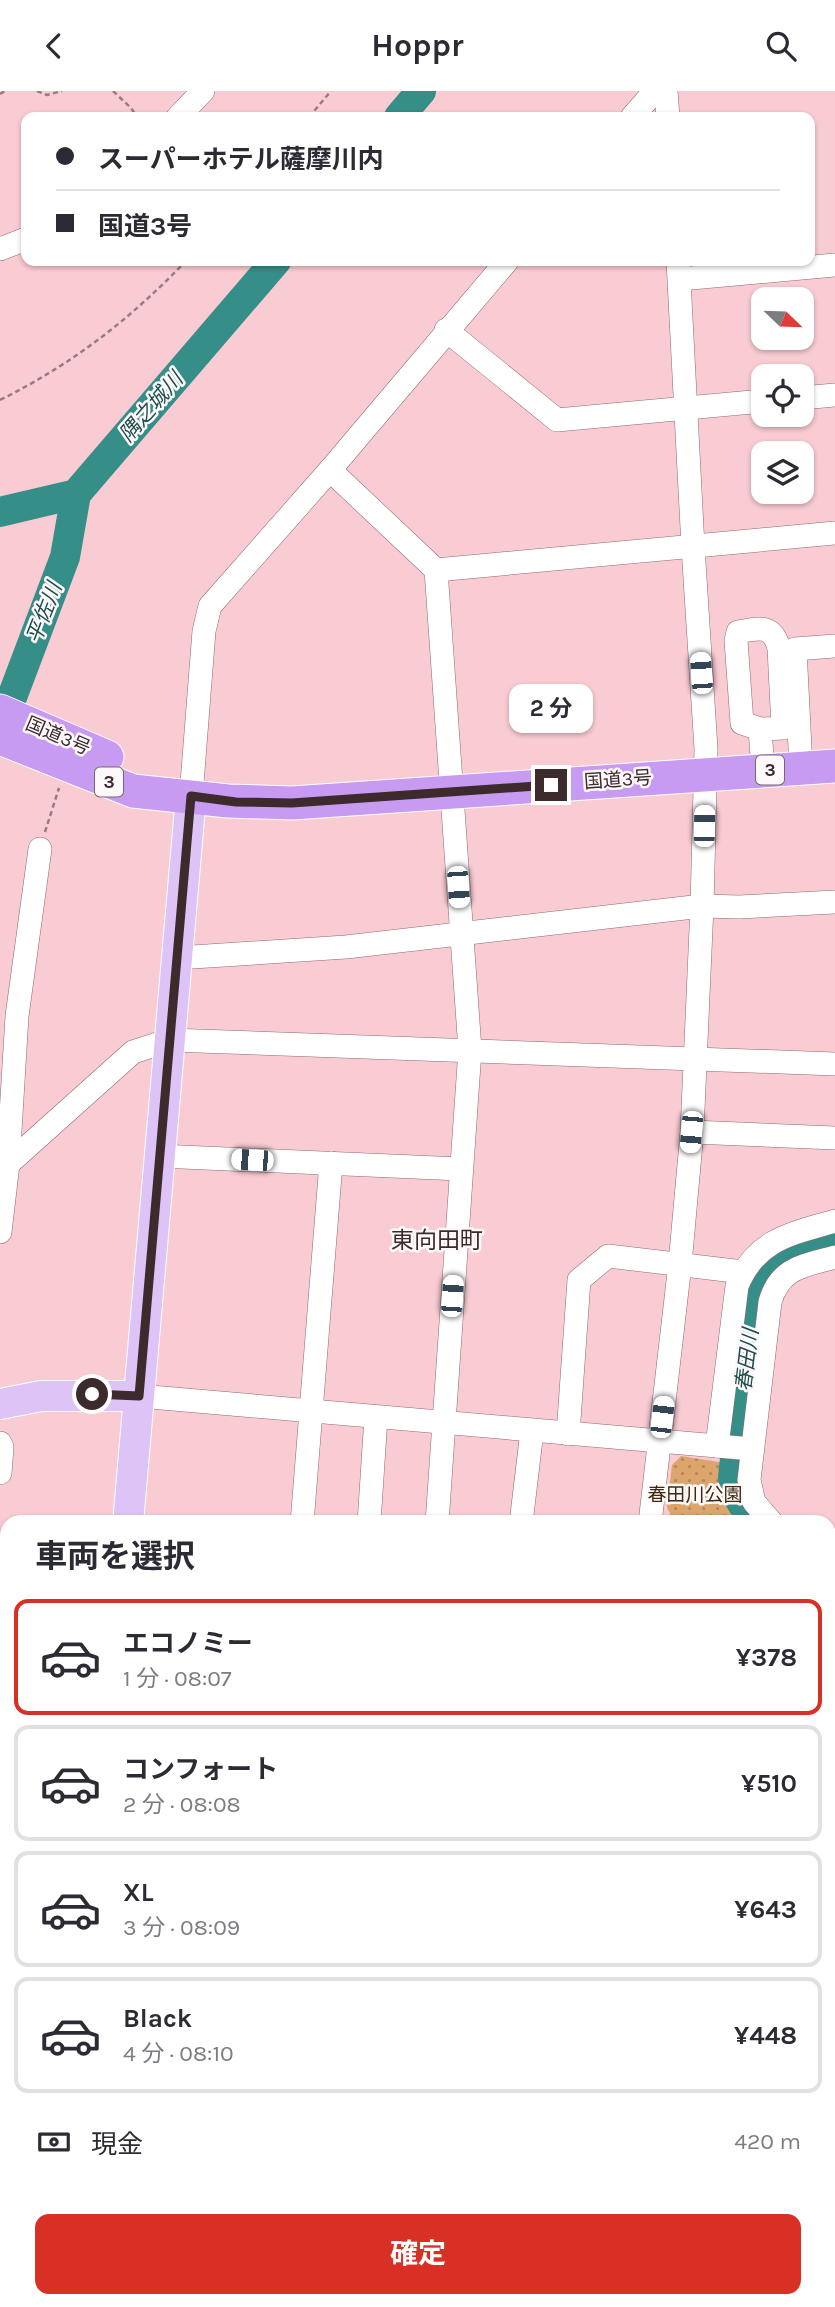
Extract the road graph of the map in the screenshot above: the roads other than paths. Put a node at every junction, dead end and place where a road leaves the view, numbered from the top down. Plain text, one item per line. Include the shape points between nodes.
1 (203, 91) edge
2 (655, 91) edge
3 (667, 91) edge
4 (183, 112) edge
5 (636, 112) edge
6 (668, 112) edge
7 (21, 241) edge
8 (0, 249) edge
9 (835, 265) edge
10 (503, 266) edge
11 (804, 266) edge
12 (815, 266) edge
13 (679, 270) edge
14 (446, 330) junction
15 (835, 394) edge
16 (814, 397) edge
17 (751, 402) edge
18 (685, 408) junction
19 (330, 470) junction
20 (835, 533) edge
21 (693, 547) junction
22 (436, 570) junction
23 (835, 646) edge
24 (0, 711) edge
25 (780, 728) junction
26 (0, 738) edge
27 (43, 742) junction
28 (835, 766) edge
29 (801, 768) junction
30 (763, 770) junction
31 (705, 774) junction
32 (452, 792) junction
33 (191, 796) junction
34 (40, 849) road end
35 (835, 902) edge
36 (702, 906) junction
37 (461, 934) junction
38 (177, 958) junction
39 (170, 1040) junction
40 (470, 1050) junction
41 (696, 1060) junction
42 (835, 1064) edge
43 (691, 1132) junction
44 (835, 1138) edge
45 (159, 1156) junction
46 (331, 1163) junction
47 (8, 1164) junction
48 (460, 1169) junction
49 (835, 1221) edge
50 (0, 1232) edge
51 (835, 1257) edge
52 (680, 1264) junction
53 (743, 1272) junction
54 (139, 1396) junction
55 (0, 1404) edge
56 (311, 1411) junction
57 (376, 1417) junction
58 (444, 1423) junction
59 (532, 1431) junction
60 (568, 1434) junction
61 (659, 1442) junction
62 (0, 1443) edge
63 (735, 1447) junction
64 (0, 1473) edge
65 (129, 1515) edge
66 (303, 1515) edge
67 (370, 1515) edge
68 (438, 1515) edge
69 (523, 1515) edge
70 (651, 1515) edge
71 (765, 1515) edge

1 - 4 street
2 - 5 street
3 - 6 street
7 - 8 street
9 - 12 street
10 - 14 street
11 - 13 street
13 - 18 street
14 - 18 street via 558,419
14 - 19 street
15 - 16 street
17 - 18 street
18 - 21 street
19 - 22 street
19 - 33 street via 210,606
20 - 21 street
21 - 22 street
21 - 31 street
22 - 32 street
23 - 25 street via 795,649
24 - 27 highway, 国道3号 / 3
25 - 25 street via 742,723 738,632 762,630 776,636
25 - 29 street
25 - 30 street
26 - 27 highway, 国道3号 / 3
27 - 33 highway, 国道3号 / 3
27 - 33 highway, 国道3号 / 3 via 70,767 133,791
28 - 29 highway, 国道3号 / 3
29 - 30 highway, 国道3号 / 3
30 - 31 highway, 国道3号 / 3
31 - 32 highway, 国道3号 / 3
31 - 36 street
32 - 33 highway, 国道3号 / 3 via 292,803
32 - 37 street
33 - 38 main road
34 - 47 street via 17,1016
35 - 36 street
36 - 37 street
36 - 41 street
37 - 38 street
37 - 40 street
38 - 39 main road
39 - 40 street
39 - 45 main road
39 - 47 street via 133,1052
40 - 41 street
40 - 48 street
41 - 42 street
41 - 43 street
43 - 44 street
43 - 52 street
45 - 46 street
45 - 54 main road
46 - 48 street
46 - 56 street
47 - 50 street
48 - 58 street
49 - 53 street via 781,1237 764,1247
51 - 63 street via 789,1271 774,1290
52 - 53 street
52 - 60 street via 608,1257 579,1280
52 - 61 street
53 - 63 street via 737,1286
54 - 55 main road via 41,1396
54 - 56 street
54 - 65 main road
56 - 57 street
56 - 66 street
57 - 58 street
57 - 67 street
58 - 59 street
58 - 68 street
59 - 60 street
59 - 69 street
60 - 61 street
61 - 63 street
61 - 70 street
62 - 64 street
63 - 71 street via 754,1502

